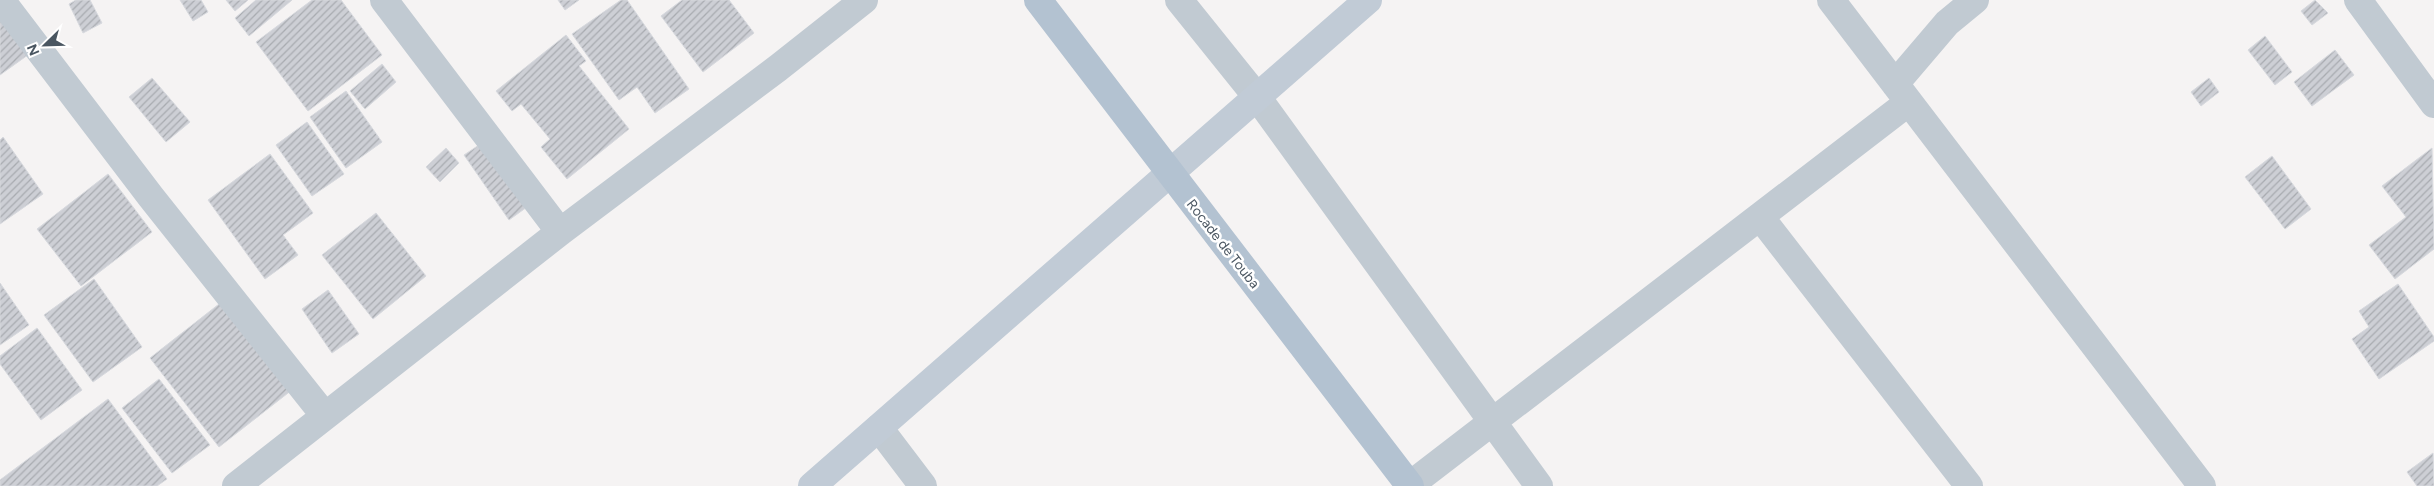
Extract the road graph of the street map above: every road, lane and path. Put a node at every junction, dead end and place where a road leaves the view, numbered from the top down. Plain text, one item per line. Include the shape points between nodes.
1 (1, 0) edge
2 (384, 0) edge
3 (864, 0) edge
4 (1038, 0) edge
5 (1179, 0) edge
6 (1368, 0) edge
7 (1831, 0) edge
8 (1975, 0) edge
9 (2358, 0) edge
10 (1902, 93) junction
11 (1257, 97) junction
12 (2434, 104) edge
13 (1170, 174) junction
14 (1761, 218) junction
15 (560, 232) junction
16 (325, 416) junction
17 (1491, 423) junction
18 (880, 428) junction
19 (243, 484) edge
20 (812, 486) edge
21 (923, 486) edge
22 (1410, 486) edge
23 (1540, 486) edge
24 (1969, 486) edge
25 (2202, 486) edge

1 - 16 street via 150,197
2 - 15 street
3 - 15 street
4 - 13 main road, Rocade de Touba
5 - 11 street
6 - 11 main road
7 - 10 street
8 - 10 street via 1947,24
9 - 12 street
10 - 14 street
10 - 25 street
11 - 13 main road
11 - 17 street
13 - 18 main road
13 - 22 main road, Rocade de Touba
14 - 17 street
14 - 24 street
15 - 16 street
16 - 19 street
17 - 22 street
17 - 23 street
18 - 20 main road
18 - 21 street

